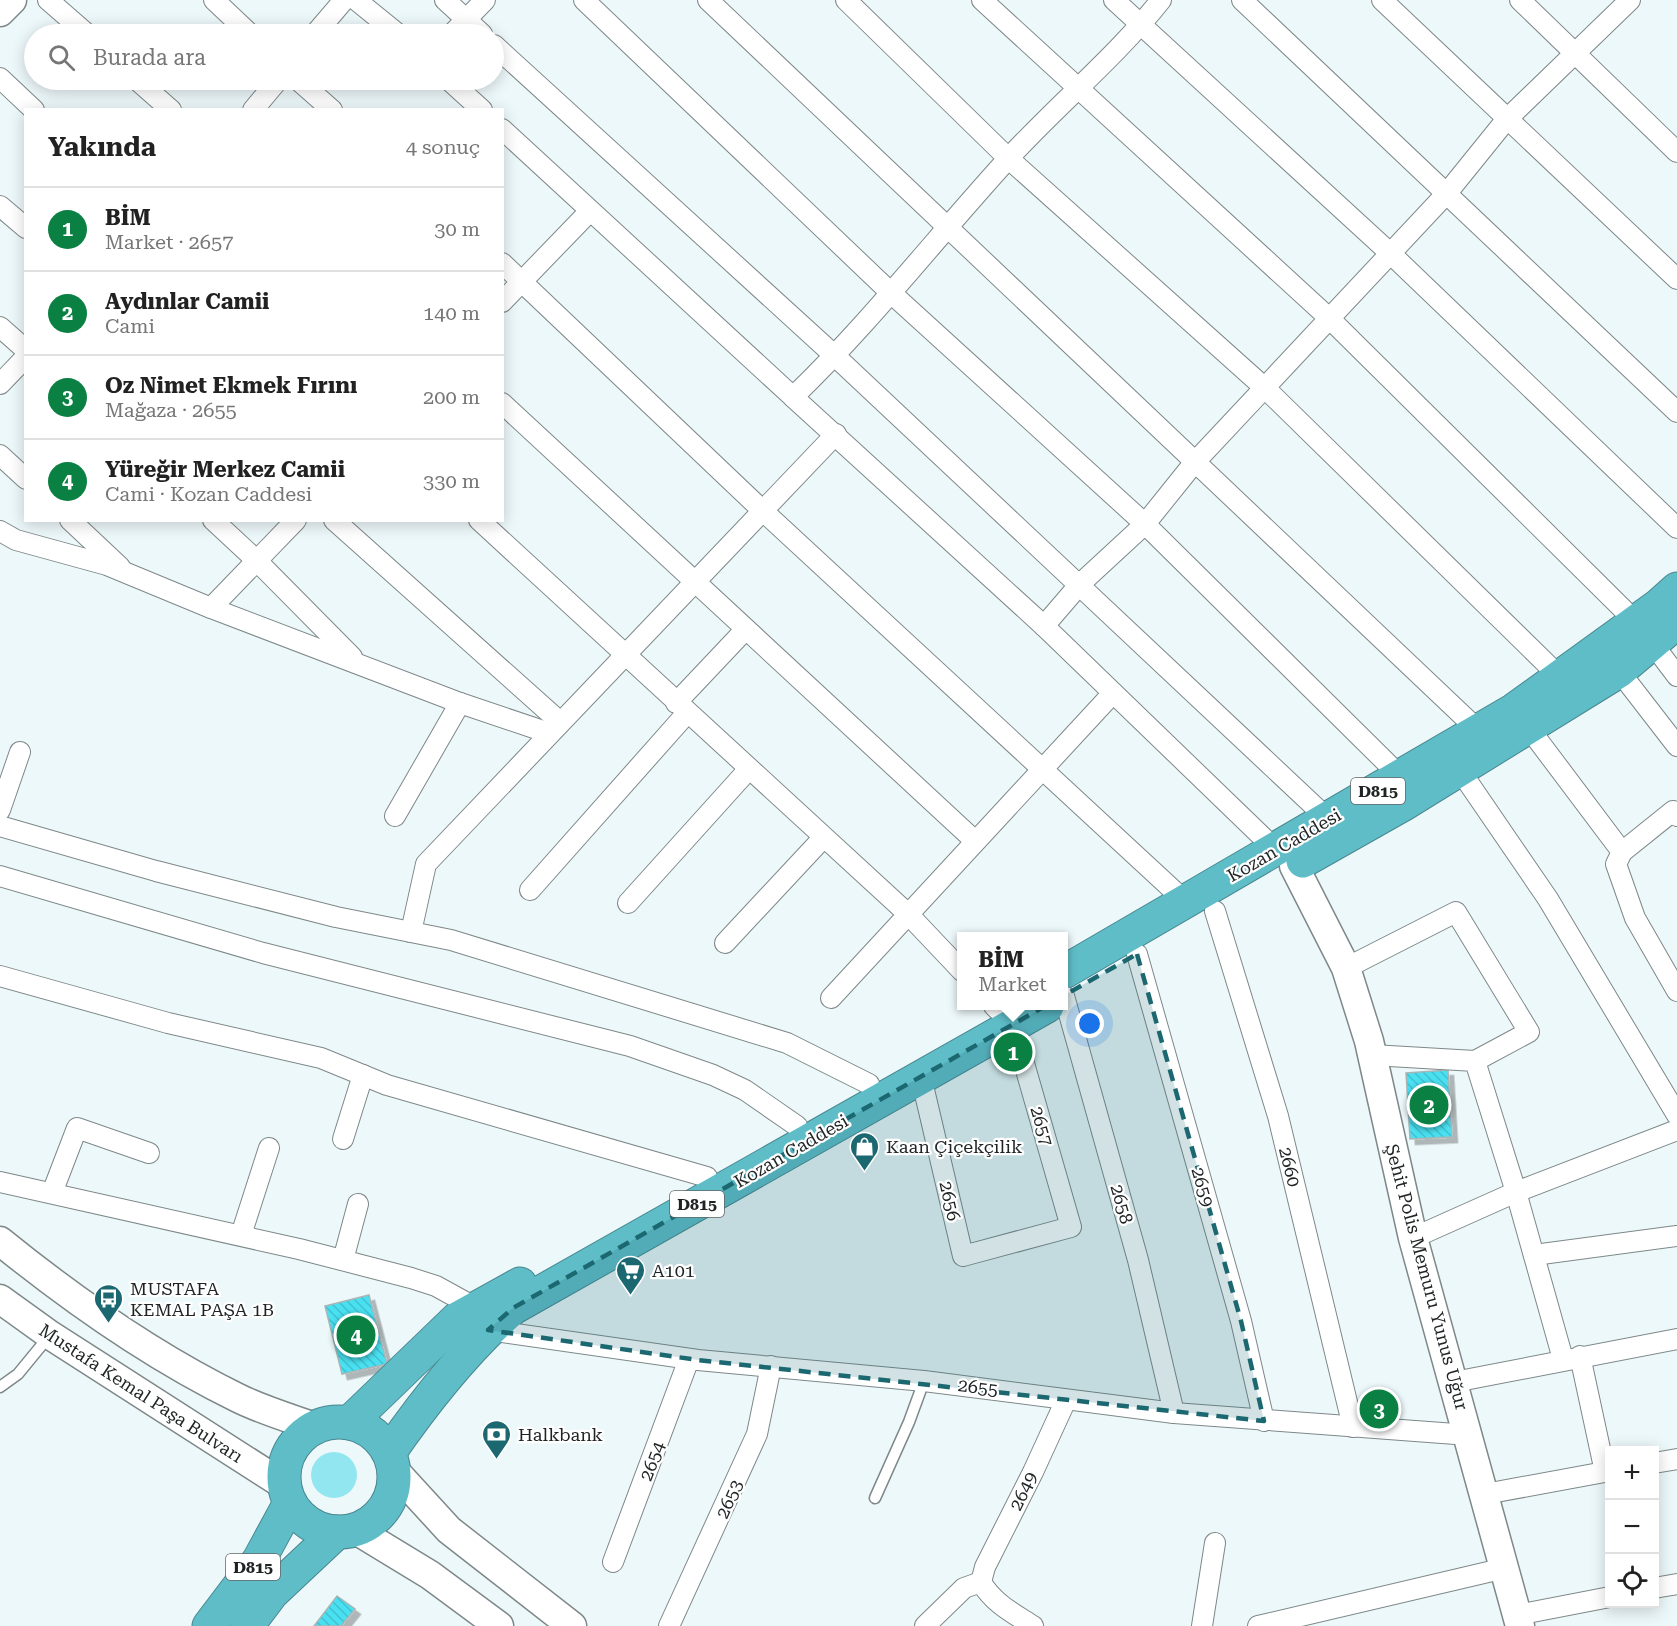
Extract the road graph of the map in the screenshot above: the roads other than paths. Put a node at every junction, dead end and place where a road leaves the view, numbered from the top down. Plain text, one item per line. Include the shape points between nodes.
1 (12, 0) edge
2 (48, 0) edge
3 (214, 0) edge
4 (344, 0) edge
5 (356, 0) edge
6 (445, 0) edge
7 (486, 0) edge
8 (584, 0) edge
9 (708, 0) edge
10 (846, 0) edge
11 (982, 0) edge
12 (1114, 0) edge
13 (1161, 0) edge
14 (1242, 0) edge
15 (1382, 0) edge
16 (1520, 0) edge
17 (1630, 0) edge
18 (0, 12) edge
19 (466, 20) junction
20 (76, 24) edge
21 (239, 24) edge
22 (324, 24) edge
23 (386, 24) edge
24 (462, 24) edge
25 (471, 24) edge
26 (1141, 25) junction
27 (1575, 53) junction
28 (504, 54) edge
29 (0, 78) edge
30 (1076, 87) junction
31 (148, 90) edge
32 (270, 90) edge
33 (309, 90) edge
34 (460, 90) edge
35 (32, 108) edge
36 (169, 108) edge
37 (255, 108) edge
38 (330, 108) edge
39 (480, 108) edge
40 (1506, 120) junction
41 (504, 131) edge
42 (1677, 152) edge
43 (1008, 158) junction
44 (1448, 193) junction
45 (0, 206) edge
46 (590, 210) junction
47 (24, 226) edge
48 (947, 226) junction
49 (1390, 253) junction
50 (504, 265) edge
51 (1677, 279) edge
52 (522, 281) junction
53 (890, 291) junction
54 (504, 300) edge
55 (1329, 318) junction
56 (0, 327) edge
57 (24, 348) edge
58 (835, 356) junction
59 (24, 359) edge
60 (0, 384) edge
61 (1266, 389) junction
62 (793, 397) junction
63 (504, 405) edge
64 (1677, 412) edge
65 (836, 434) junction
66 (0, 455) edge
67 (1194, 463) junction
68 (24, 477) edge
69 (763, 511) junction
70 (72, 522) edge
71 (215, 522) edge
72 (294, 522) edge
73 (336, 522) edge
74 (481, 522) edge
75 (1145, 524) junction
76 (1677, 528) edge
77 (0, 531) edge
78 (256, 560) junction
79 (126, 573) junction
80 (695, 583) junction
81 (1080, 584) junction
82 (1677, 589) edge
83 (211, 608) junction
84 (1677, 622) edge
85 (1044, 626) junction
86 (745, 630) junction
87 (1644, 632) junction
88 (626, 654) junction
89 (359, 664) junction
90 (1619, 671) junction
91 (1677, 676) edge
92 (1560, 677) junction
93 (1113, 693) junction
94 (460, 703) junction
95 (682, 708) junction
96 (1528, 727) junction
97 (554, 728) junction
98 (1479, 731) junction
99 (1677, 746) edge
100 (20, 752) dead end
101 (1460, 769) junction
102 (748, 770) junction
103 (1044, 770) junction
104 (1401, 777) junction
105 (2, 797) edge
106 (395, 816) dead end
107 (1677, 816) edge
108 (1329, 820) junction
109 (0, 826) edge
110 (823, 838) junction
111 (975, 841) junction
112 (1622, 852) junction
113 (1285, 858) junction
114 (0, 876) edge
115 (530, 890) dead end
116 (628, 903) dead end
117 (1201, 906) junction
118 (908, 914) junction
119 (411, 932) junction
120 (725, 943) dead end
121 (1137, 954) junction
122 (957, 966) edge
123 (1346, 968) junction
124 (1068, 970) edge
125 (0, 976) edge
126 (1677, 991) edge
127 (1068, 994) edge
128 (831, 999) dead end
129 (1068, 1010) edge
130 (1003, 1011) edge
131 (1372, 1055) junction
132 (1475, 1061) junction
133 (363, 1075) junction
134 (921, 1077) junction
135 (869, 1084) junction
136 (1677, 1115) edge
137 (796, 1126) junction
138 (1677, 1130) edge
139 (343, 1139) dead end
140 (269, 1148) dead end
141 (149, 1153) dead end
142 (707, 1177) junction
143 (0, 1182) edge
144 (1516, 1192) junction
145 (52, 1193) junction
146 (358, 1204) dead end
147 (241, 1236) junction
148 (1677, 1236) edge
149 (1413, 1239) junction
150 (0, 1241) edge
151 (1534, 1254) junction
152 (963, 1256) joint
153 (343, 1260) junction
154 (0, 1299) edge
155 (482, 1319) junction
156 (50, 1335) junction
157 (1677, 1339) edge
158 (1571, 1358) junction
159 (689, 1359) junction
160 (771, 1366) junction
161 (924, 1381) junction
162 (1454, 1382) junction
163 (0, 1387) edge
164 (1066, 1400) junction
165 (1174, 1413) junction
166 (1264, 1421) junction
167 (349, 1423) junction
168 (315, 1427) junction
169 (1353, 1427) junction
170 (1469, 1435) junction
171 (1677, 1459) edge
172 (391, 1462) junction
173 (1659, 1462) edge
174 (1605, 1466) edge
175 (1605, 1472) edge
176 (287, 1494) junction
177 (1485, 1494) junction
178 (875, 1497) dead end
179 (346, 1531) junction
180 (1215, 1544) dead end
181 (613, 1562) dead end
182 (1504, 1568) junction
183 (981, 1582) junction
184 (1677, 1584) edge
185 (1659, 1587) edge
186 (1605, 1598) edge
187 (1518, 1620) edge
188 (209, 1626) edge
189 (247, 1626) edge
190 (499, 1626) edge
191 (572, 1626) edge
192 (669, 1626) edge
193 (925, 1626) edge
194 (1033, 1626) edge
195 (1202, 1626) edge
196 (1258, 1626) edge

1 - 18 main road
2 - 20 street
3 - 21 street
4 - 22 street
5 - 23 street
6 - 19 street
7 - 19 street
8 - 53 street
9 - 48 street
10 - 43 street
11 - 30 street
12 - 26 street
13 - 26 street
14 - 44 street
15 - 40 street
16 - 27 street
17 - 27 street
19 - 24 street
19 - 25 street
26 - 30 street
26 - 49 street
27 - 40 street
27 - 42 street
28 - 58 street
29 - 35 street
30 - 43 street
30 - 55 street
31 - 36 street
32 - 37 street
33 - 38 street
34 - 39 street
40 - 44 street
40 - 51 street
41 - 46 street
43 - 48 street
43 - 61 street
44 - 49 street
44 - 64 street
45 - 47 street
46 - 52 street
46 - 62 street
48 - 53 street
48 - 67 street
49 - 55 street
49 - 76 street
50 - 52 street
52 - 54 street
52 - 69 street
53 - 58 street
53 - 75 street
55 - 61 street
55 - 87 street
56 - 57 street
58 - 62 street
58 - 81 street
59 - 60 street
61 - 67 street
61 - 92 street
62 - 65 street
63 - 80 street
65 - 69 street
65 - 85 street
66 - 68 street
67 - 75 street
67 - 98 street
69 - 80 street
69 - 103 street
70 - 79 street
71 - 78 street
72 - 78 street
73 - 97 street
74 - 88 street
75 - 81 street
75 - 104 street
77 - 79 street via 16,540
78 - 83 street
78 - 89 street
79 - 83 street
80 - 86 street
80 - 88 street
81 - 85 street
81 - 108 street
82 - 87 highway, Kozan Caddesi / D815
83 - 89 street
84 - 87 highway, Kozan Caddesi / D815
85 - 93 street
86 - 95 street
86 - 111 street
87 - 90 highway, Kozan Caddesi / D815
87 - 91 street
87 - 92 highway, Kozan Caddesi / D815
88 - 95 street
88 - 97 street
89 - 94 street
90 - 96 highway, Kozan Caddesi / D815
90 - 99 street
92 - 98 highway, Kozan Caddesi / D815
93 - 103 street
93 - 113 street
94 - 97 street
94 - 106 street
95 - 102 street
95 - 115 street
96 - 101 highway, Kozan Caddesi / D815
96 - 112 street
97 - 119 street via 426,864
98 - 104 highway, Kozan Caddesi / D815
100 - 105 street
101 - 113 highway, Kozan Caddesi / D815
101 - 136 street via 1548,899
102 - 110 street
102 - 116 street
103 - 111 street
103 - 117 street
104 - 108 highway, Kozan Caddesi / D815
107 - 112 street via 1673,811
108 - 113 highway, Kozan Caddesi / D815
109 - 119 street via 178,877
110 - 118 street
110 - 120 street
111 - 118 street
112 - 126 street via 1616,864 1635,918
113 - 117 highway, Kozan Caddesi / D815
113 - 123 main road, Şehit Polis Memuru Yunus Uğur
114 - 137 street via 263,953 630,1046 745,1090
117 - 121 highway, Kozan Caddesi / D815
117 - 124 highway, Kozan Caddesi / D815
117 - 169 street, 2660 via 1278,1116
118 - 122 street
118 - 128 street
119 - 135 street via 451,940 787,1042
121 - 127 highway, Kozan Caddesi / D815
121 - 166 street, 2659 via 1241,1321
123 - 131 main road, Şehit Polis Memuru Yunus Uğur
123 - 132 street via 1456,912 1528,1032
125 - 133 street via 168,1023 321,1058
129 - 165 street, 2658 via 1138,1260
130 - 134 highway, Kozan Caddesi / D815
130 - 135 highway, Kozan Caddesi / D815
130 - 152 street, 2657 via 1071,1227
131 - 132 street
131 - 149 main road, Şehit Polis Memuru Yunus Uğur
132 - 144 street
133 - 139 street
133 - 142 street
134 - 152 street, 2656
134 - 155 highway, Kozan Caddesi / D815 via 513,1308
135 - 137 highway, Kozan Caddesi / D815
137 - 142 highway, Kozan Caddesi / D815
138 - 144 street
140 - 147 street
141 - 145 street via 77,1128
142 - 155 highway, Kozan Caddesi / D815
143 - 145 street
144 - 149 street
144 - 151 street
145 - 147 street
146 - 153 street
147 - 153 street
148 - 151 street
149 - 162 main road, Şehit Polis Memuru Yunus Uğur
150 - 168 main road via 160,1356 239,1399
151 - 158 street
153 - 155 street via 436,1286
154 - 156 main road, Mustafa Kemal Paşa Bulvarı
155 - 159 street, 2655
155 - 167 highway, Kozan Caddesi / D815 via 457,1320
155 - 172 highway, Kozan Caddesi / D815 via 422,1406
156 - 163 lane via 18,1374
156 - 176 main road, Mustafa Kemal Paşa Bulvarı
157 - 158 street
158 - 162 street
158 - 174 street
159 - 160 street, 2655
159 - 181 street, 2654
160 - 161 street, 2655
160 - 192 street, 2653 via 757,1434
161 - 164 street, 2655
161 - 178 lane
162 - 170 main road, Şehit Polis Memuru Yunus Uğur
164 - 165 street, 2655
164 - 183 street, 2649
165 - 166 street, 2655
166 - 169 street, 2655
167 - 168 highway
167 - 172 highway via 365,1428 379,1439
168 - 176 highway via 300,1437 290,1451 284,1467
169 - 170 street, 2655
170 - 177 main road, Şehit Polis Memuru Yunus Uğur
171 - 173 street
172 - 179 highway via 393,1489 386,1507 373,1521
172 - 191 main road via 449,1530
175 - 177 street
176 - 179 highway via 302,1518
176 - 188 highway, D815 via 259,1560
177 - 182 main road, Şehit Polis Memuru Yunus Uğur
179 - 189 highway, D815 via 272,1593
179 - 190 main road via 430,1575
180 - 195 street
182 - 187 main road, Şehit Polis Memuru Yunus Uğur
182 - 196 street
183 - 193 street via 963,1588
183 - 194 street via 998,1604
184 - 185 street
186 - 187 street

